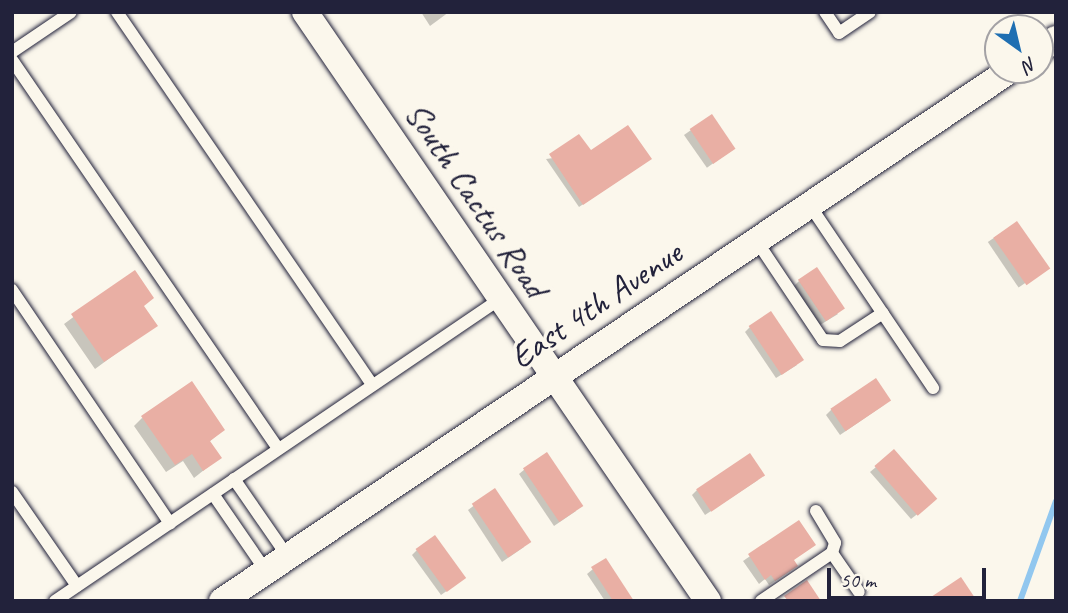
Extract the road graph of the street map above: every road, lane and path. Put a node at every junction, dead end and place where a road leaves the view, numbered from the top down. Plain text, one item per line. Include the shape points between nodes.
1 (71, 12) edge
2 (117, 12) edge
3 (305, 12) edge
4 (825, 12) edge
5 (870, 12) edge
6 (12, 52) edge
7 (12, 60) edge
8 (989, 84) edge
9 (809, 204) junction
10 (756, 240) junction
11 (12, 290) edge
12 (500, 299) junction
13 (883, 313) junction
14 (554, 375) junction
15 (372, 385) junction
16 (933, 388) dead end
17 (278, 449) junction
18 (234, 479) junction
19 (12, 492) edge
20 (213, 494) junction
21 (816, 511) dead end
22 (170, 523) junction
23 (832, 553) junction
24 (277, 564) junction
25 (77, 586) junction
26 (859, 592) dead end
27 (55, 601) edge
28 (222, 601) edge
29 (708, 601) edge
30 (761, 601) edge

1 - 6 lane
2 - 15 lane
3 - 12 street, South Cactus Road
4 - 5 lane via 839,33
7 - 17 lane
8 - 9 street, East 4th Avenue
9 - 10 street, East 4th Avenue
9 - 13 lane
10 - 13 lane via 822,340 840,341
10 - 14 street, East 4th Avenue
11 - 22 lane
12 - 14 street, South Cactus Road
12 - 15 lane
13 - 16 lane
14 - 24 street, East 4th Avenue
14 - 29 street, South Cactus Road
15 - 17 lane
17 - 18 lane
18 - 20 lane
18 - 24 lane
19 - 25 lane
20 - 22 lane
20 - 24 lane
21 - 23 lane via 835,543
22 - 25 lane
23 - 26 lane
23 - 30 lane
24 - 28 street, East 4th Avenue
25 - 27 lane

